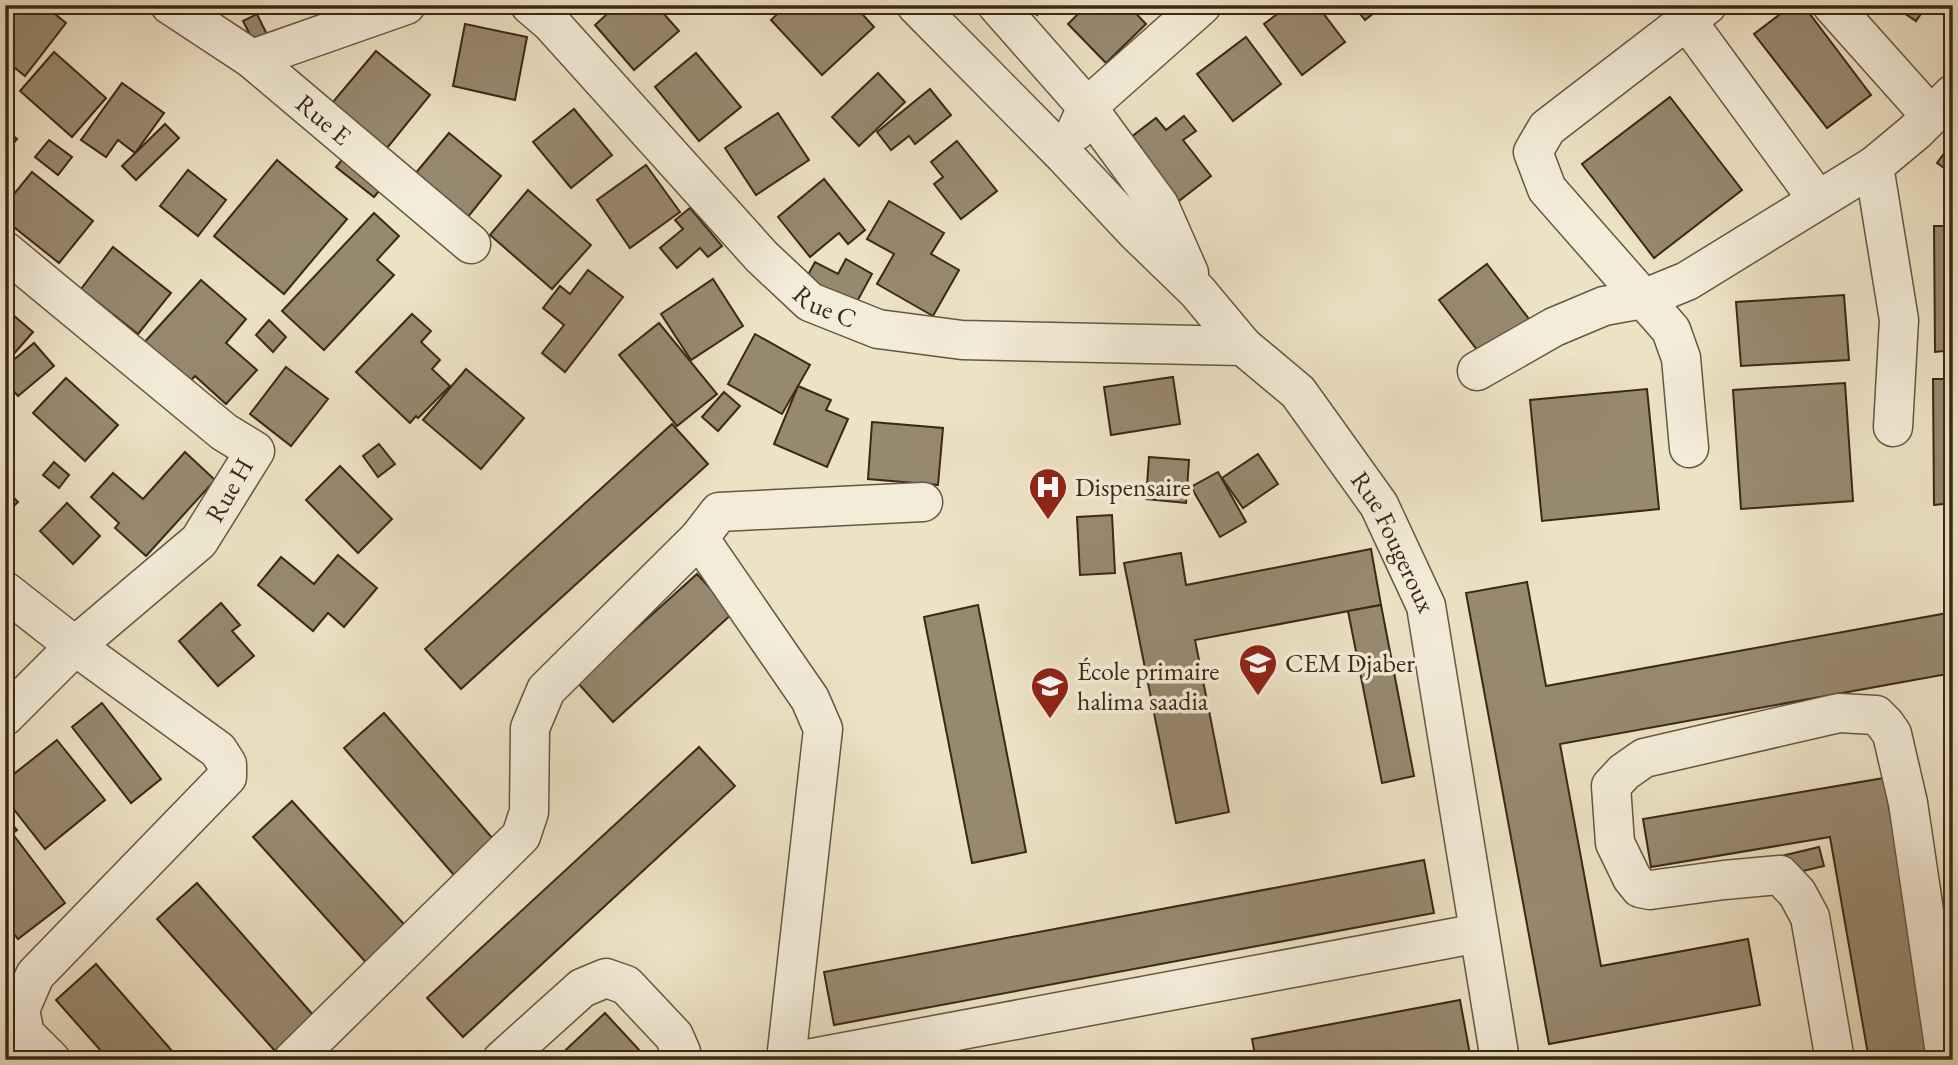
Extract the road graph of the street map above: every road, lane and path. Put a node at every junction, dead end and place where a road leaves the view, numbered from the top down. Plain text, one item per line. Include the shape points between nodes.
1 (170, 5) edge
2 (406, 5) edge
3 (530, 5) edge
4 (916, 5) edge
5 (997, 5) edge
6 (1202, 5) edge
7 (1832, 5) edge
8 (1697, 13) edge
9 (252, 59) junction
10 (1942, 105) edge
11 (1087, 107) junction
12 (1064, 155) junction
13 (1874, 166) junction
14 (1818, 201) junction
15 (471, 244) dead end
16 (5, 251) edge
17 (1197, 291) junction
18 (1643, 299) junction
19 (1243, 346) junction
20 (1477, 371) dead end
21 (1893, 427) dead end
22 (1689, 448) dead end
23 (923, 502) dead end
24 (699, 538) junction
25 (5, 591) edge
26 (75, 646) junction
27 (5, 716) edge
28 (1479, 933) junction
29 (13, 1018) edge
30 (51, 1060) edge
31 (293, 1060) edge
32 (502, 1060) edge
33 (679, 1060) edge
34 (786, 1060) edge
35 (802, 1060) edge
36 (1500, 1060) edge
37 (1835, 1060) edge
38 (1946, 1060) edge

1 - 9 street, Rue E
2 - 9 street
3 - 19 street, Rue C via 761,257 810,302 878,329 962,340
4 - 12 street
5 - 11 street
6 - 11 street
7 - 10 street
8 - 14 street
8 - 18 street via 1547,128 1533,152 1547,189
9 - 15 street, Rue E
10 - 13 street
11 - 12 street
11 - 17 street via 1159,205
12 - 17 street
13 - 14 street
13 - 21 street via 1899,320
14 - 18 street via 1687,281
16 - 26 street, Rue H via 224,432 255,452 199,541
17 - 19 street, Rue Fougeroux
18 - 20 street via 1604,306 1554,327
18 - 22 street via 1671,330 1681,358
19 - 28 street, Rue Fougeroux via 1298,392 1379,505 1426,606
23 - 24 street via 719,512
24 - 31 street via 546,690 530,727 529,812 522,836
24 - 34 street via 810,699 822,729
25 - 26 street
26 - 27 street, Rue H
26 - 29 street via 218,750 227,764 227,777 35,975
28 - 35 street
28 - 36 street, Rue Fougeroux
29 - 30 street
32 - 33 street via 582,988 606,978 626,985 674,1036 681,1052
37 - 38 street via 1810,917 1780,875 1650,890 1640,888 1632,878 1615,843 1611,786 1644,758 1839,713 1876,715 1885,724 1892,734 1908,803

